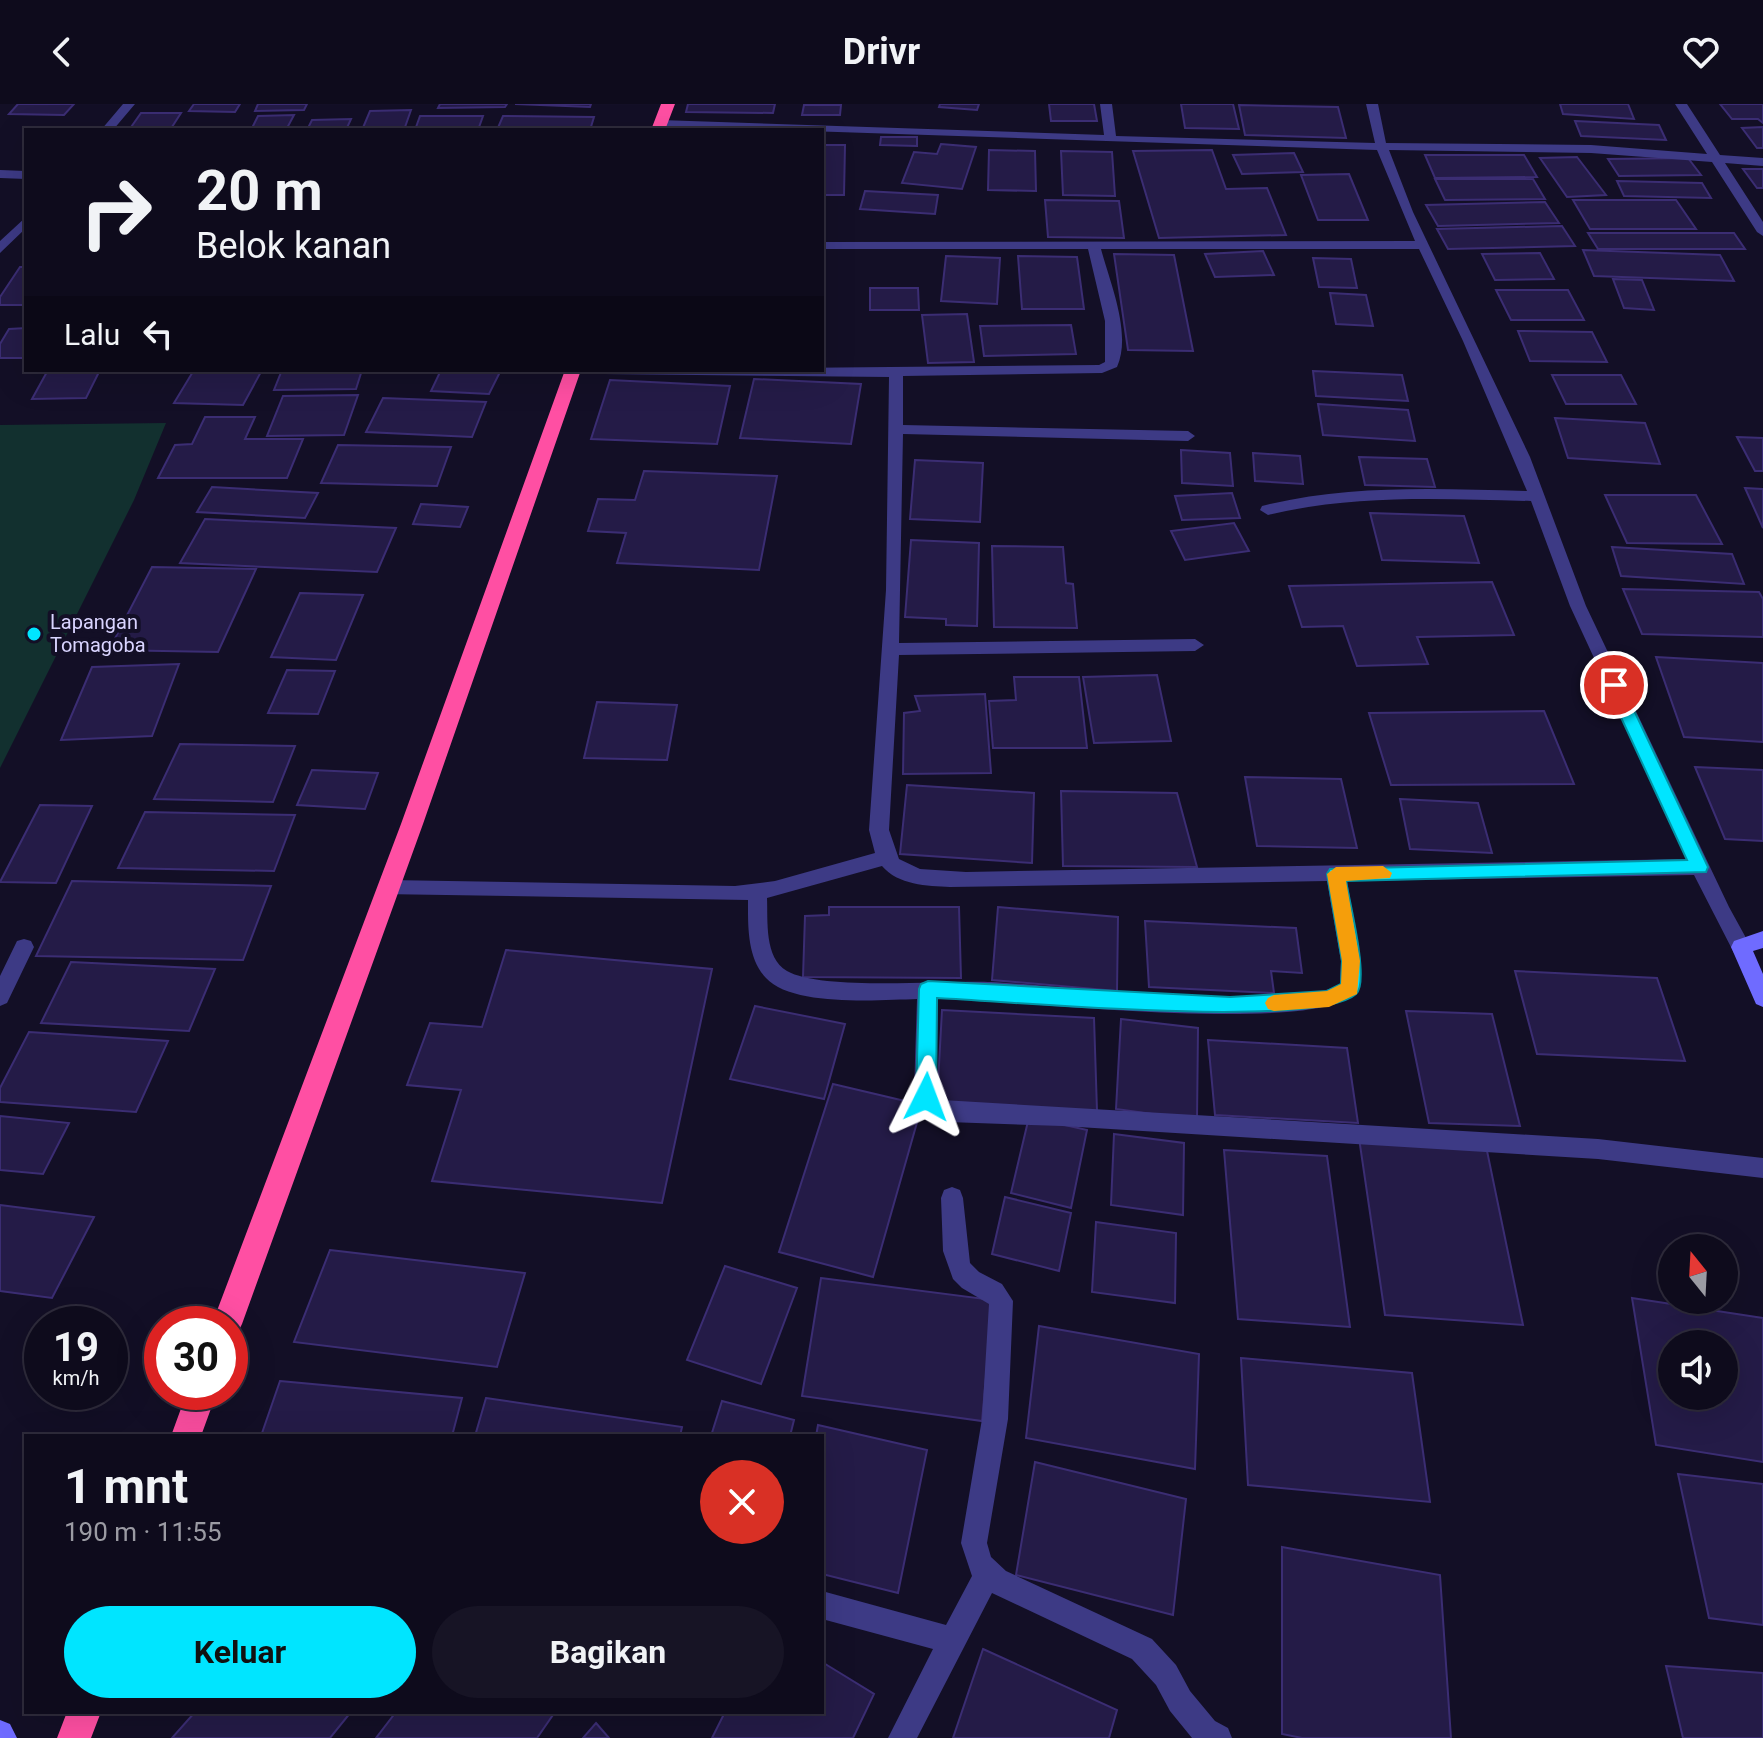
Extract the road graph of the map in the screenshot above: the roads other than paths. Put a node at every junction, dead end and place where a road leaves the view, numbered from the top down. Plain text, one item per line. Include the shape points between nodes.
1 (129, 104) edge
2 (668, 104) edge
3 (1106, 104) edge
4 (1372, 104) edge
5 (1681, 104) edge
6 (659, 126) edge
7 (109, 128) edge
8 (734, 128) edge
9 (824, 130) edge
10 (1110, 138) junction
11 (1381, 146) junction
12 (1716, 159) junction
13 (1763, 162) edge
14 (0, 174) edge
15 (24, 175) edge
16 (24, 223) edge
17 (1763, 232) edge
18 (1093, 244) junction
19 (1424, 245) junction
20 (826, 246) dead end
21 (0, 249) edge
22 (572, 372) edge
23 (799, 372) edge
24 (896, 373) junction
25 (895, 429) junction
26 (1188, 436) dead end
27 (1537, 496) junction
28 (1268, 510) dead end
29 (1195, 645) dead end
30 (891, 649) junction
31 (887, 857) junction
32 (1699, 867) junction
33 (1336, 874) junction
34 (388, 888) junction
35 (757, 891) junction
36 (1763, 939) edge
37 (24, 947) dead end
38 (1741, 947) junction
39 (928, 989) junction
40 (0, 997) edge
41 (1763, 998) edge
42 (1763, 1168) edge
43 (952, 1198) dead end
44 (234, 1306) edge
45 (195, 1410) edge
46 (187, 1434) edge
47 (987, 1574) junction
48 (824, 1606) edge
49 (954, 1641) junction
50 (83, 1714) edge
51 (74, 1738) edge
52 (902, 1738) edge
53 (1218, 1738) edge

1 - 7 street
2 - 6 highway
3 - 10 street
4 - 11 street
5 - 12 street
6 - 8 street
9 - 10 street
10 - 11 street
11 - 12 street via 1591,149
11 - 19 street
12 - 13 street
12 - 17 street
14 - 15 street
16 - 21 street
18 - 19 street
18 - 20 street
18 - 24 street via 1112,326 1112,364 1078,372
19 - 27 street
22 - 34 highway
23 - 24 street
24 - 25 street
25 - 26 street
25 - 30 street
27 - 28 street via 1344,494
27 - 32 street via 1578,606
29 - 30 street
30 - 31 street via 879,830
31 - 33 street via 894,868 923,877
31 - 35 street
32 - 33 street
32 - 38 street
33 - 39 street via 1351,961 1350,988 1329,999 1230,1005
34 - 35 street
34 - 44 highway
35 - 39 street via 761,945 773,973 784,980 829,988
36 - 38 street
37 - 40 street
38 - 41 street
39 - 42 street via 925,1091 935,1108 948,1112 1598,1149
43 - 47 street via 958,1266 1001,1301 995,1419 974,1543
45 - 46 highway
47 - 49 street
47 - 53 street via 1142,1649 1205,1731
48 - 49 street
49 - 52 street
50 - 51 highway

